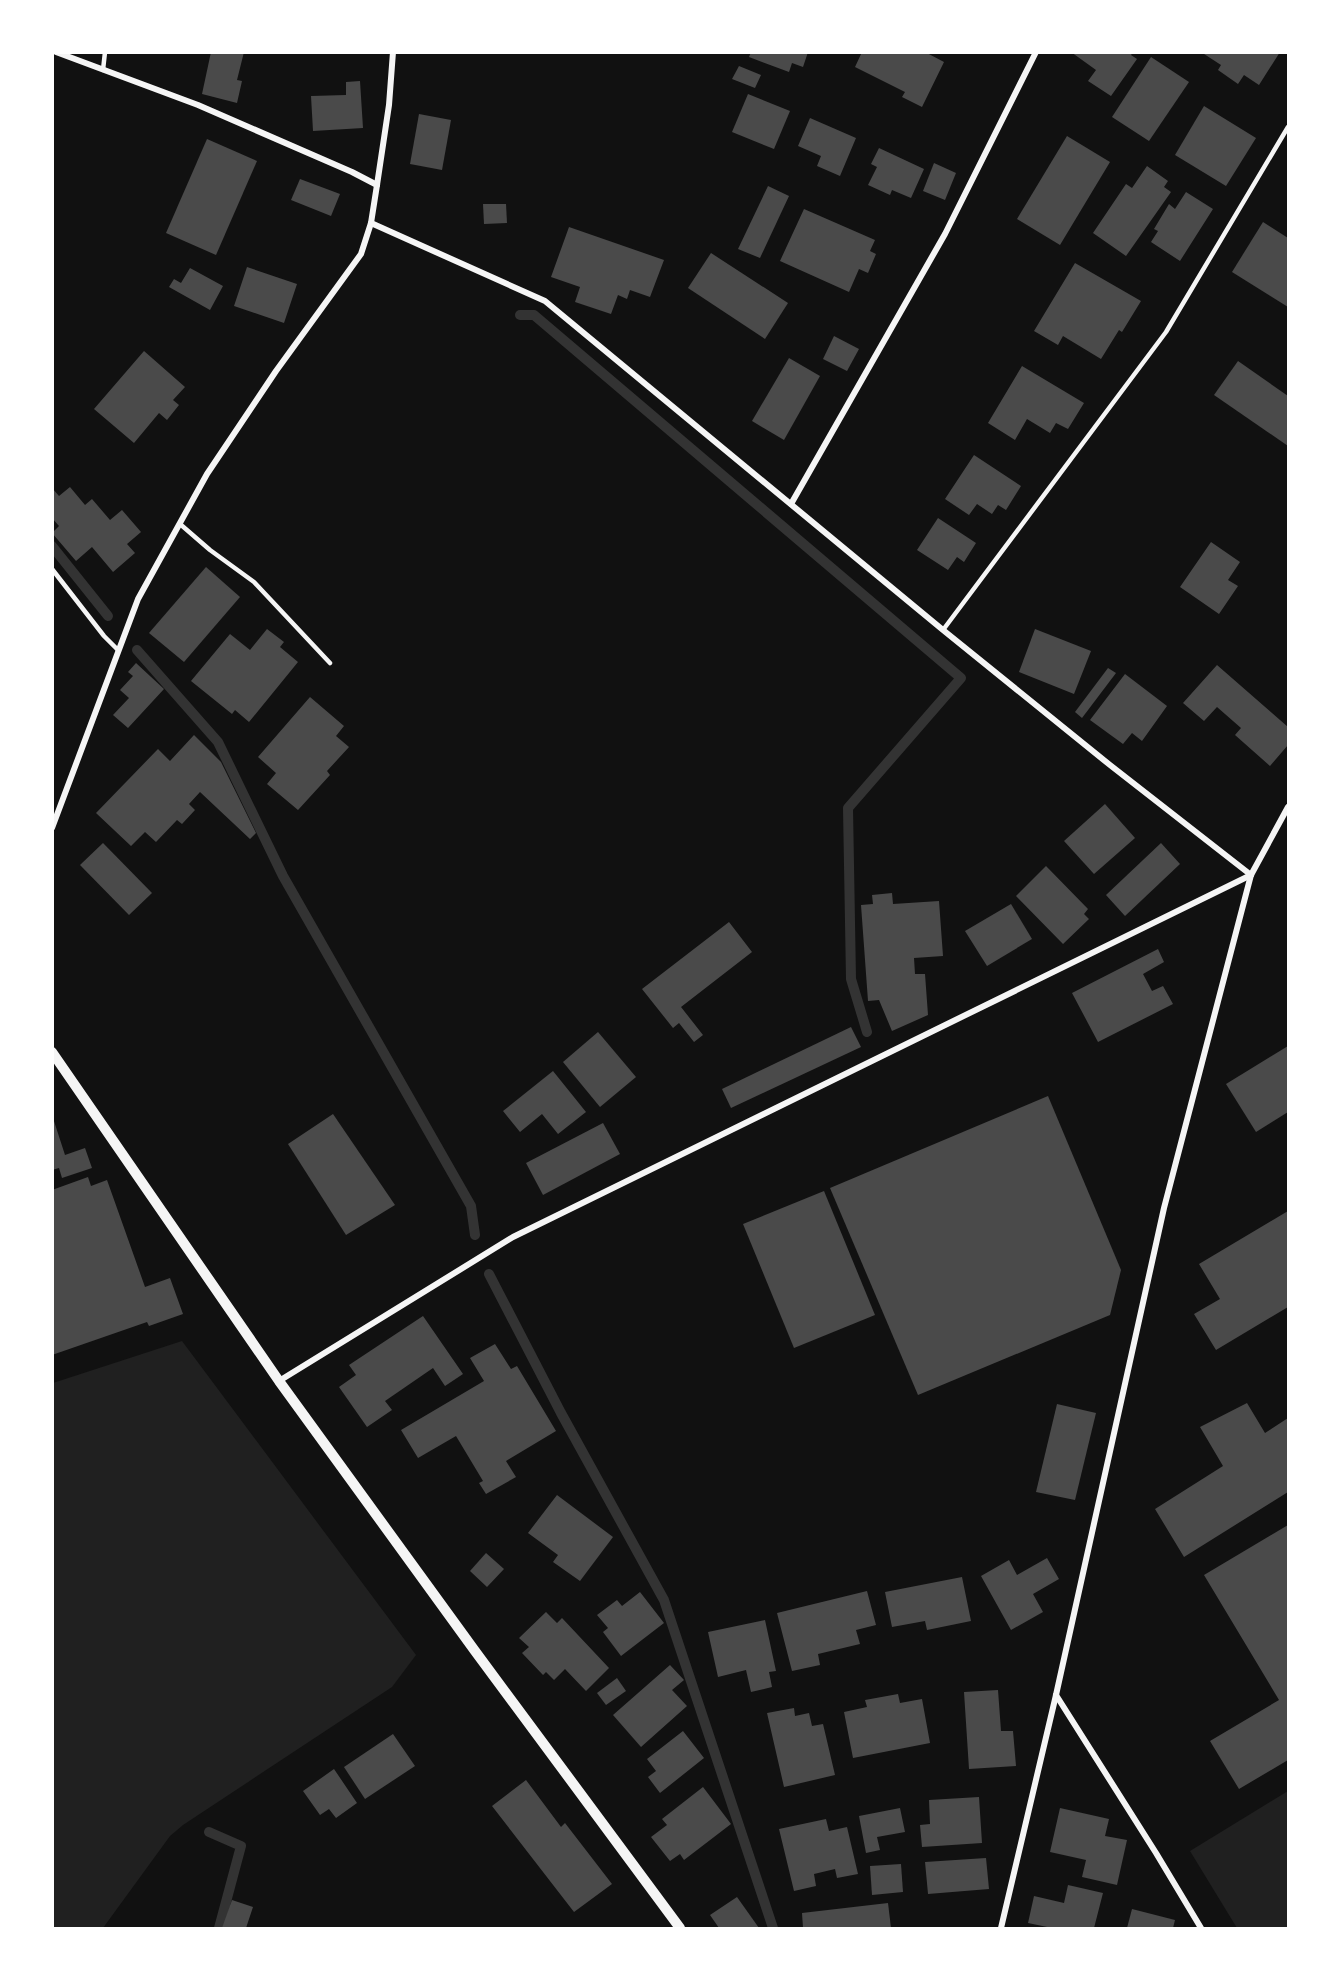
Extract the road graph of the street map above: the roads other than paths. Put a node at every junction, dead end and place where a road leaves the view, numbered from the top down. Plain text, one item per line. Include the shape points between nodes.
1 (56, 52) edge
2 (105, 52) edge
3 (393, 52) edge
4 (1036, 52) edge
5 (103, 70) junction
6 (1288, 127) edge
7 (377, 185) junction
8 (371, 223) junction
9 (792, 504) junction
10 (180, 524) junction
11 (52, 569) edge
12 (943, 630) junction
13 (118, 650) junction
14 (330, 663) dead end
15 (1288, 807) edge
16 (52, 828) edge
17 (1251, 875) junction
18 (52, 1052) edge
19 (279, 1381) junction
20 (1056, 1695) junction
21 (680, 1929) edge
22 (1001, 1929) edge
23 (1201, 1929) edge

1 - 5 street
2 - 5 lane
3 - 7 street
4 - 9 street via 945,234
5 - 7 street via 208,110
6 - 12 lane via 1166,332
7 - 8 street
8 - 9 street via 545,301
8 - 10 street via 361,254 276,371 207,474
9 - 12 street
10 - 13 street via 138,599
10 - 14 lane via 254,582
11 - 13 lane
12 - 17 street
13 - 16 street
15 - 17 street
17 - 19 street via 513,1238
17 - 20 street via 1164,1208
18 - 19 street
19 - 21 street
20 - 22 street
20 - 23 street

